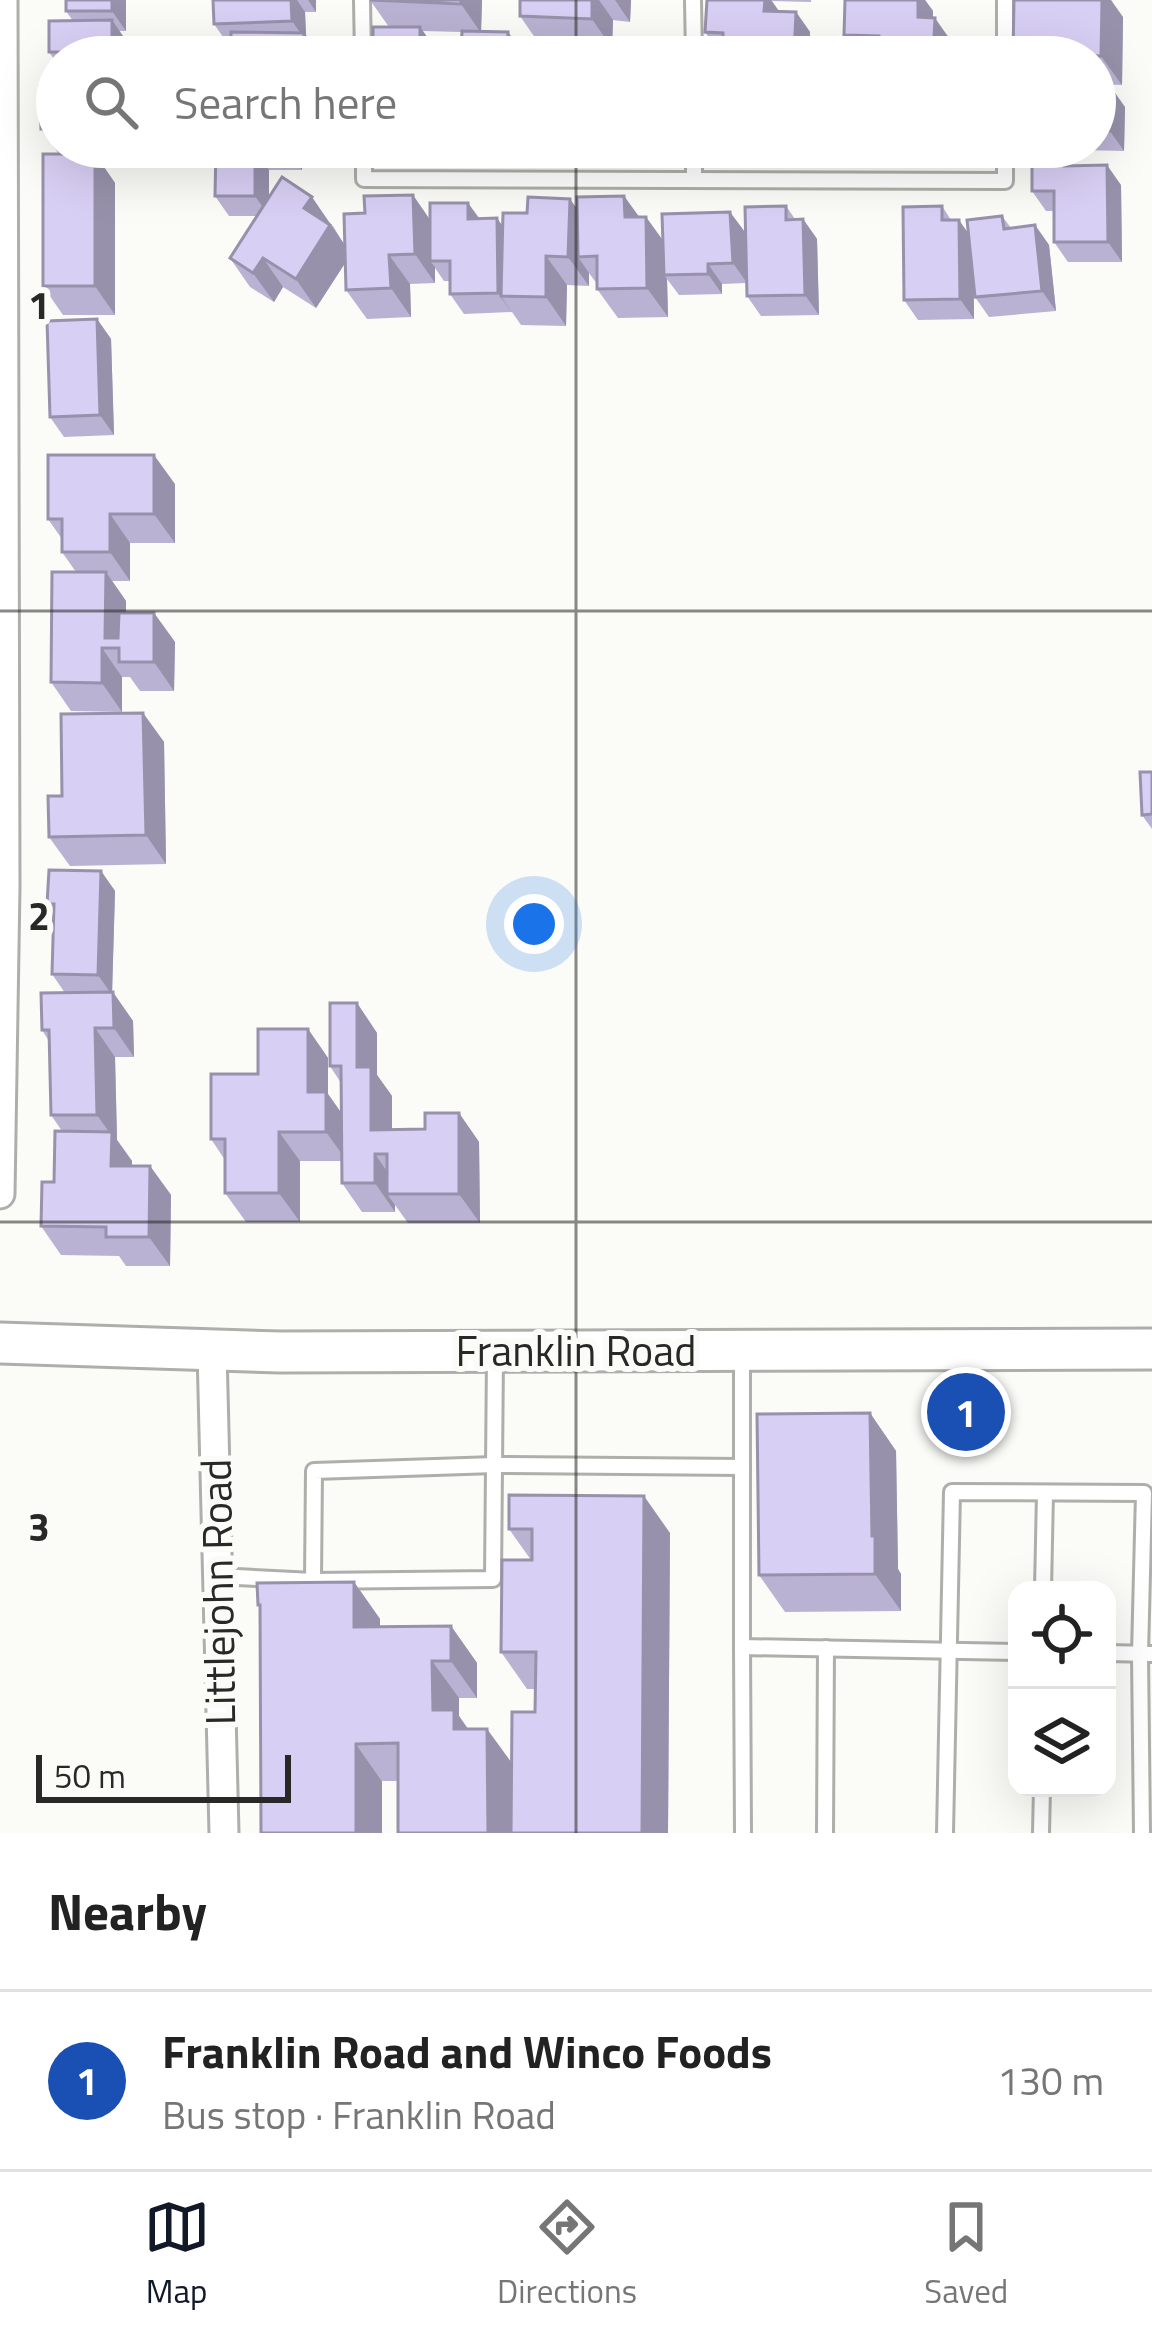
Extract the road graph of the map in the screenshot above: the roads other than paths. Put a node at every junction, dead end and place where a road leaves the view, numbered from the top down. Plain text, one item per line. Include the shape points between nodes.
1 (3, 0) edge
2 (362, 0) edge
3 (693, 0) edge
4 (1005, 0) edge
5 (363, 36) edge
6 (694, 36) edge
7 (1005, 36) edge
8 (364, 168) edge
9 (694, 168) edge
10 (1005, 168) edge
11 (694, 180) junction
12 (2, 416) edge
13 (3, 887) edge
14 (0, 1194) edge
15 (0, 1343) edge
16 (1152, 1349) edge
17 (212, 1351) junction
18 (495, 1351) junction
19 (742, 1351) junction
20 (495, 1465) junction
21 (742, 1468) junction
22 (1045, 1493) junction
23 (218, 1576) junction
24 (313, 1581) junction
25 (1043, 1581) edge
26 (742, 1647) junction
27 (826, 1648) junction
28 (947, 1651) junction
29 (1008, 1652) edge
30 (1116, 1653) edge
31 (1146, 1654) edge
32 (1042, 1797) edge
33 (224, 1833) edge
34 (743, 1833) edge
35 (825, 1833) edge
36 (945, 1833) edge
37 (1041, 1833) edge
38 (1142, 1833) edge

1 - 12 street
2 - 5 lane
3 - 6 lane
4 - 7 lane
8 - 11 lane via 364,179
9 - 11 lane
10 - 11 lane via 1005,182
12 - 13 street
13 - 14 street
15 - 17 main road, Franklin Road
16 - 19 main road, Franklin Road
17 - 18 main road, Franklin Road
17 - 23 street, Littlejohn Road
18 - 19 main road, Franklin Road
18 - 20 lane
19 - 21 lane
20 - 21 lane
20 - 24 lane via 314,1472
20 - 24 lane via 493,1579
21 - 26 lane
22 - 25 lane
22 - 28 lane via 952,1492
22 - 31 lane via 1144,1493
23 - 24 lane
23 - 33 street, Littlejohn Road
26 - 27 lane
26 - 34 lane
27 - 28 lane
27 - 35 lane
28 - 29 lane
28 - 36 lane
30 - 31 lane
31 - 38 lane
32 - 37 lane

